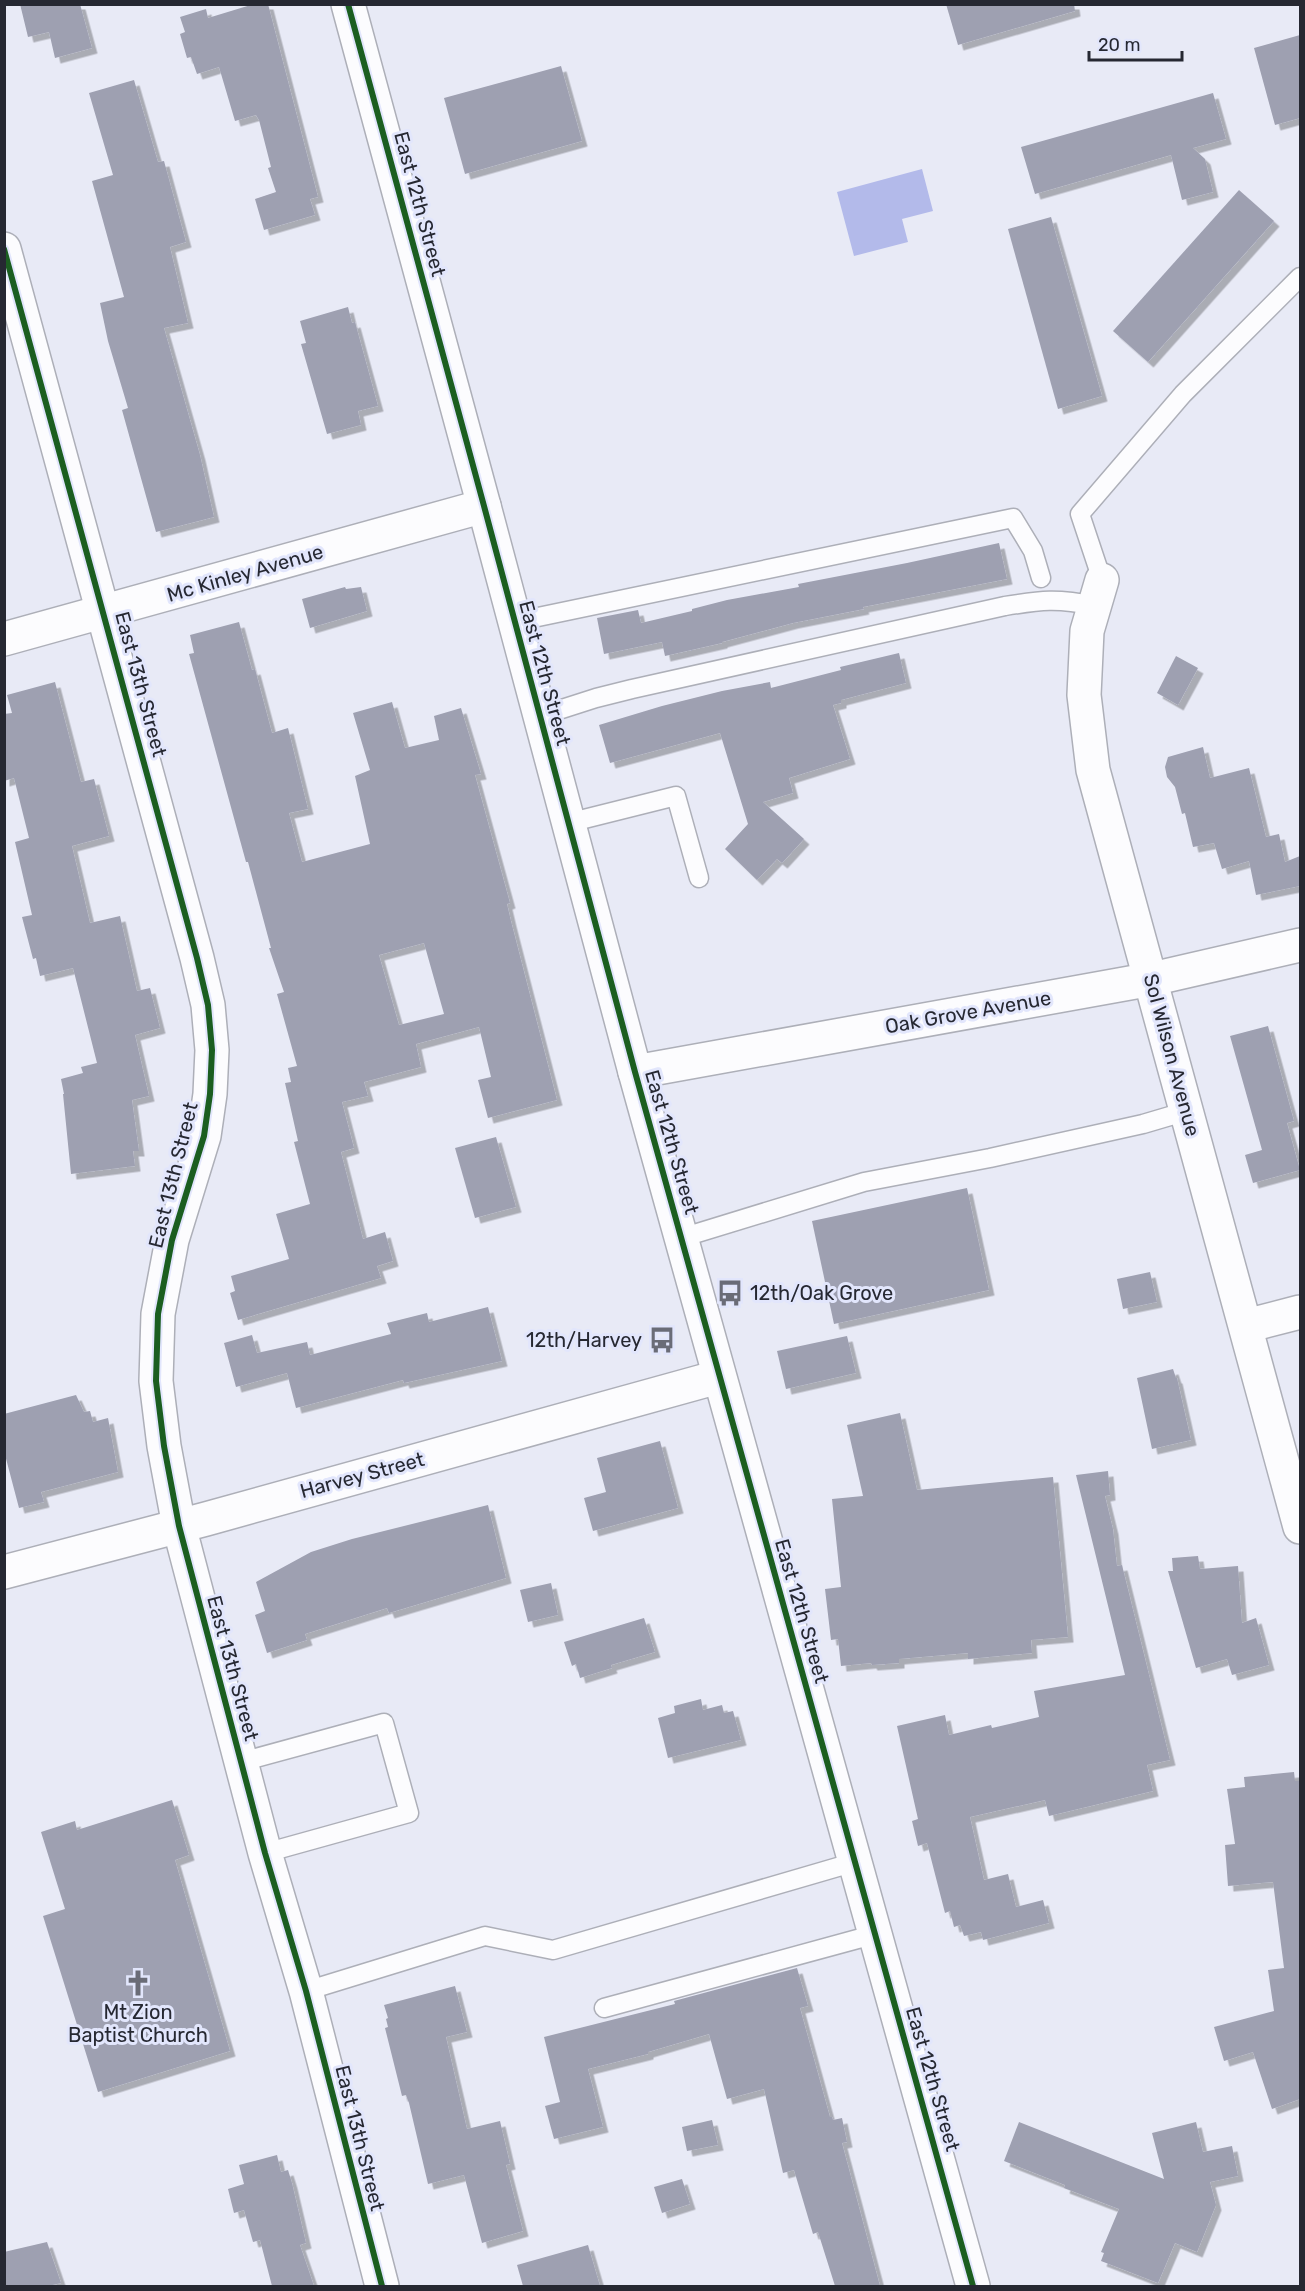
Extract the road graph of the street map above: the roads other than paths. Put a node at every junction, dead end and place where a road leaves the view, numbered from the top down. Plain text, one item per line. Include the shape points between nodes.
1 (348, 4) edge
2 (4, 249) edge
3 (1300, 277) edge
4 (484, 506) junction
5 (1041, 578) dead end
6 (1098, 593) junction
7 (104, 611) junction
8 (514, 622) junction
9 (4, 639) edge
10 (540, 716) junction
11 (568, 823) junction
12 (699, 878) dead end
13 (1300, 945) edge
14 (1152, 979) junction
15 (635, 1072) junction
16 (1187, 1111) junction
17 (681, 1238) junction
18 (1300, 1312) edge
19 (1246, 1326) junction
20 (718, 1377) junction
21 (179, 1526) junction
22 (1300, 1527) edge
23 (4, 1572) edge
24 (241, 1762) junction
25 (265, 1853) junction
26 (855, 1862) junction
27 (876, 1934) junction
28 (306, 1991) junction
29 (604, 2008) dead end
30 (382, 2286) edge
31 (974, 2286) edge

1 - 4 street, East 12th Street
2 - 7 street, East 13th Street
3 - 6 lane via 1183,394 1080,514
4 - 7 street, Mc Kinley Avenue
4 - 8 street, East 12th Street
5 - 8 lane via 1033,550 1013,518
6 - 10 lane via 1005,606 596,698
6 - 14 street, Sol Wilson Avenue via 1087,631 1084,695 1093,770
7 - 9 street, Mc Kinley Avenue
7 - 21 street, East 13th Street via 197,958 208,1005 212,1050 204,1136 172,1240 158,1314 156,1381
8 - 10 street, East 12th Street
10 - 11 street, East 12th Street
11 - 12 lane via 676,796
11 - 15 street, East 12th Street
13 - 14 street, Oak Grove Avenue
14 - 15 street, Oak Grove Avenue
14 - 16 street, Sol Wilson Avenue
15 - 17 street, East 12th Street
16 - 17 lane via 990,1158 864,1182
16 - 19 street, Sol Wilson Avenue
17 - 20 street, East 12th Street
18 - 19 street
19 - 22 street, Sol Wilson Avenue
20 - 21 street, Harvey Street
20 - 26 street, East 12th Street
21 - 23 street, Harvey Street
21 - 24 street, East 13th Street
24 - 25 street, East 13th Street
24 - 25 lane via 384,1723 409,1813
25 - 28 street, East 13th Street
26 - 27 street, East 12th Street
26 - 28 lane via 553,1950 485,1936
27 - 29 lane
27 - 31 street, East 12th Street
28 - 30 street, East 13th Street

